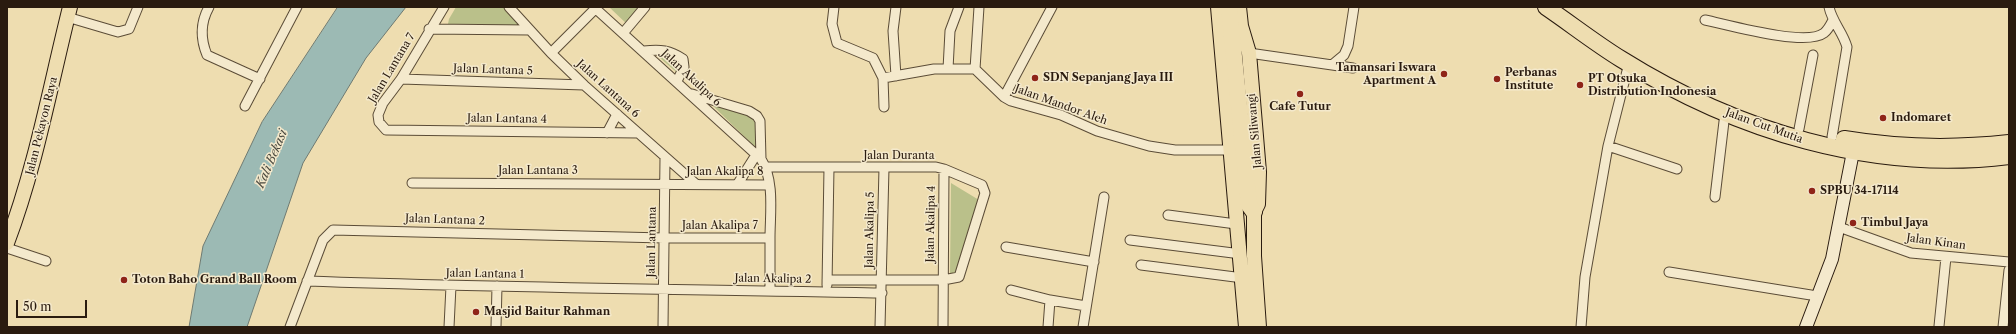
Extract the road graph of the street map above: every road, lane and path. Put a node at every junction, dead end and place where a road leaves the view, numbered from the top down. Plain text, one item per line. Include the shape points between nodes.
1 (138, 7) edge
2 (209, 7) edge
3 (297, 7) edge
4 (444, 7) edge
5 (645, 7) edge
6 (834, 7) edge
7 (896, 7) edge
8 (959, 7) edge
9 (979, 7) edge
10 (1052, 7) edge
11 (1218, 7) edge
12 (1229, 7) edge
13 (1239, 7) edge
14 (1354, 7) edge
15 (1546, 7) edge
16 (1563, 7) edge
17 (1829, 7) edge
18 (512, 8) edge
19 (597, 8) edge
20 (69, 12) edge
21 (1705, 20) dead end
22 (1833, 20) junction
23 (429, 29) junction
24 (530, 30) junction
25 (624, 32) junction
26 (644, 51) junction
27 (551, 53) junction
28 (1249, 53) junction
29 (1813, 55) dead end
30 (1628, 63) junction
31 (1332, 65) junction
32 (566, 67) junction
33 (948, 68) junction
34 (1353, 68) dead end
35 (975, 69) junction
36 (896, 76) junction
37 (883, 78) junction
38 (260, 79) junction
39 (401, 79) junction
40 (677, 81) junction
41 (560, 84) junction
42 (584, 85) junction
43 (691, 94) junction
44 (1004, 97) junction
45 (245, 106) dead end
46 (884, 107) dead end
47 (1725, 113) junction
48 (617, 114) junction
49 (379, 122) joint
50 (1799, 129) junction
51 (607, 133) junction
52 (638, 133) junction
53 (1832, 137) junction
54 (2009, 142) edge
55 (1608, 146) junction
56 (1230, 150) junction
57 (1853, 152) junction
58 (2009, 156) edge
59 (665, 158) junction
60 (761, 161) junction
61 (829, 168) junction
62 (884, 168) junction
63 (944, 169) junction
64 (1677, 169) dead end
65 (412, 183) dead end
66 (665, 184) junction
67 (696, 184) junction
68 (737, 185) junction
69 (769, 185) junction
70 (1104, 197) dead end
71 (1715, 197) dead end
72 (1254, 212) junction
73 (1168, 216) dead end
74 (1236, 224) junction
75 (1839, 227) junction
76 (664, 238) junction
77 (770, 238) junction
78 (1130, 240) dead end
79 (7, 243) edge
80 (1006, 246) dead end
81 (7, 248) edge
82 (1248, 255) junction
83 (1946, 257) junction
84 (46, 260) dead end
85 (1094, 262) junction
86 (2009, 262) edge
87 (1141, 265) dead end
88 (2009, 270) edge
89 (1669, 272) dead end
90 (1243, 278) junction
91 (827, 280) junction
92 (881, 280) junction
93 (943, 280) junction
94 (307, 281) junction
95 (451, 286) junction
96 (497, 286) junction
97 (663, 289) junction
98 (770, 290) junction
99 (1011, 290) dead end
100 (826, 292) junction
101 (882, 293) junction
102 (1817, 296) junction
103 (1050, 300) junction
104 (1086, 306) junction
105 (2007, 316) edge
106 (1939, 326) dead end
107 (290, 327) edge
108 (449, 327) edge
109 (496, 327) edge
110 (663, 327) edge
111 (880, 327) edge
112 (942, 327) edge
113 (1048, 327) edge
114 (1083, 327) edge
115 (1246, 327) edge
116 (1259, 327) edge
117 (1581, 327) edge
118 (1806, 327) edge
119 (2004, 327) edge

1 - 20 street via 129,29 125,31 111,30
2 - 38 street via 202,24 201,38 207,55
3 - 38 street
4 - 23 street, Jalan Lantana 7
5 - 25 street
6 - 37 street via 832,24 837,43 873,58
7 - 36 street via 893,31
8 - 33 street via 950,31
9 - 35 street
10 - 44 street
11 - 56 main road
12 - 72 highway via 1249,205
13 - 28 main road, Jalan Siliwangi via 1241,26
14 - 31 street via 1348,46 1344,55
15 - 30 highway, Jalan Cut Mutia
16 - 50 highway, Jalan Cut Mutia via 1644,62 1674,79 1709,96
17 - 22 street
18 - 24 street, Jalan Lantana 6
19 - 25 street, Jalan Akalipa 6
19 - 27 street
20 - 79 main road, Jalan Pekayon Raya via 39,144 22,204
21 - 22 street via 1794,39 1824,34
22 - 53 street via 1842,32 1847,47
23 - 24 street
23 - 39 street, Jalan Lantana 7
24 - 27 street, Jalan Lantana 6
25 - 26 street, Jalan Akalipa 6
26 - 40 street, Jalan Akalipa 6
26 - 40 street via 666,50 683,59 684,67
27 - 32 street, Jalan Lantana 6
28 - 31 street
28 - 72 main road, Jalan Siliwangi via 1259,172 1258,204
29 - 50 street
30 - 47 highway, Jalan Cut Mutia
30 - 55 street
31 - 34 street
32 - 41 street
32 - 42 street, Jalan Lantana 6
33 - 35 street
33 - 36 street
35 - 44 street, Jalan Mandor Aleh
36 - 37 street
37 - 46 street
38 - 45 street
39 - 41 street, Jalan Lantana 5
39 - 49 street, Jalan Lantana 7 via 383,103 378,116
40 - 43 street, Jalan Akalipa 6
41 - 42 street, Jalan Lantana 5
42 - 48 street, Jalan Lantana 6
43 - 60 street, Jalan Akalipa 6
43 - 60 street, Jalan Akalipa 8 via 749,111 757,116 760,121
44 - 56 street, Jalan Mandor Aleh via 1133,142 1175,150
47 - 57 highway, Jalan Cut Mutia via 1794,138
47 - 71 street
48 - 51 street
48 - 52 street, Jalan Lantana 6
49 - 51 street, Jalan Lantana 4 via 386,130
50 - 53 highway, Jalan Cut Mutia
51 - 52 street, Jalan Lantana 4
52 - 59 street, Jalan Lantana 6
53 - 54 highway, Jalan Cut Mutia via 1922,146 1971,146
55 - 64 street
55 - 117 street via 1585,277
56 - 74 main road
57 - 58 highway, Jalan Cut Mutia via 1910,158
57 - 75 street
59 - 66 street, Jalan Lantana
59 - 67 street, Jalan Lantana 6
60 - 61 street, Jalan Duranta
60 - 68 street
60 - 69 street, Jalan Akalipa 8
61 - 62 street, Jalan Duranta
61 - 91 street
62 - 63 street, Jalan Duranta
62 - 92 street, Jalan Akalipa 5
63 - 93 street, Jalan Akalipa 4
63 - 93 street, Jalan Duranta via 982,185 985,193 961,275 955,279
65 - 66 street, Jalan Lantana 3
66 - 67 street, Jalan Akalipa 8
66 - 76 street, Jalan Lantana
67 - 68 street, Jalan Akalipa 8
68 - 69 street, Jalan Akalipa 8
69 - 77 street, Jalan Akalipa 7
70 - 85 street
72 - 82 main road, Jalan Siliwangi
73 - 74 street
74 - 82 main road
75 - 83 street, Jalan Kinan via 1910,253
75 - 102 street via 1832,259
76 - 77 street, Jalan Akalipa 7
76 - 94 street, Jalan Lantana 2 via 340,229 329,232 323,240
76 - 97 street, Jalan Lantana
77 - 98 street
78 - 82 street
80 - 85 street
81 - 84 street
82 - 90 main road
82 - 116 main road
83 - 86 street, Jalan Kinan
83 - 106 street
85 - 104 street
87 - 90 street
88 - 105 street
89 - 102 street
90 - 115 main road
91 - 92 street
91 - 100 street
92 - 93 street
92 - 101 street, Jalan Akalipa 5
93 - 112 street
94 - 95 street, Jalan Lantana 1
94 - 107 street, Jalan Lantana 2
95 - 96 street, Jalan Lantana 1
95 - 108 street
96 - 97 street, Jalan Lantana 1
96 - 109 street
97 - 98 street, Jalan Akalipa 2
97 - 110 street, Jalan Lantana
98 - 100 street, Jalan Akalipa 2
99 - 103 street
100 - 101 street, Jalan Akalipa 2
101 - 111 street, Jalan Akalipa 5
102 - 118 street
103 - 104 street
103 - 113 street
104 - 114 street
105 - 119 street

